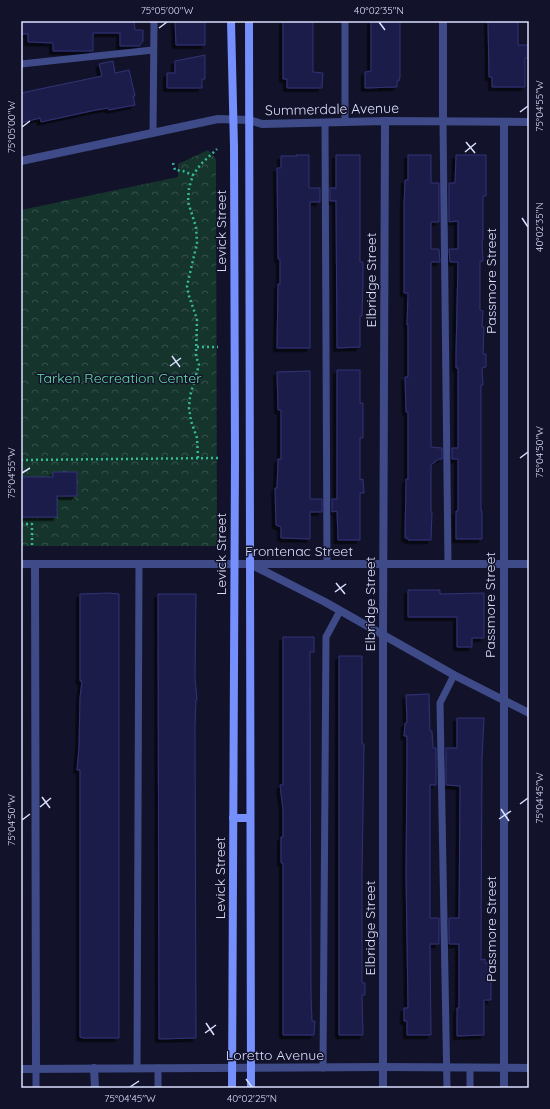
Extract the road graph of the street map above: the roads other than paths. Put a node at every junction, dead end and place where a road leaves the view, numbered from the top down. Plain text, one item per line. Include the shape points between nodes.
1 (154, 21) edge
2 (231, 21) edge
3 (249, 21) edge
4 (345, 21) edge
5 (443, 21) edge
6 (153, 50) junction
7 (21, 64) edge
8 (233, 120) junction
9 (249, 120) junction
10 (385, 121) junction
11 (443, 121) junction
12 (345, 122) junction
13 (504, 122) junction
14 (529, 122) edge
15 (325, 123) junction
16 (153, 133) junction
17 (21, 161) edge
18 (21, 564) edge
19 (35, 564) junction
20 (139, 564) junction
21 (234, 564) junction
22 (250, 564) junction
23 (327, 564) junction
24 (383, 564) junction
25 (448, 564) junction
26 (503, 564) junction
27 (529, 564) edge
28 (340, 611) junction
29 (383, 635) junction
30 (454, 675) junction
31 (503, 700) junction
32 (529, 713) edge
33 (234, 818) junction
34 (250, 818) junction
35 (232, 1067) junction
36 (251, 1067) junction
37 (383, 1067) junction
38 (94, 1068) junction
39 (137, 1068) junction
40 (158, 1068) junction
41 (324, 1068) junction
42 (447, 1068) junction
43 (504, 1068) junction
44 (529, 1068) edge
45 (21, 1069) edge
46 (36, 1069) junction
47 (470, 1069) junction
48 (36, 1088) edge
49 (95, 1088) edge
50 (158, 1088) edge
51 (232, 1088) edge
52 (251, 1088) edge
53 (383, 1088) edge
54 (446, 1088) edge
55 (470, 1088) edge
56 (504, 1088) edge

1 - 6 lane
2 - 8 main road, Levick Street
3 - 9 main road, Levick Street
4 - 12 lane
5 - 11 street
6 - 7 lane
6 - 16 lane
8 - 9 street, Summerdale Avenue
8 - 16 street, Summerdale Avenue via 218,119
8 - 21 main road, Levick Street
9 - 15 street, Summerdale Avenue via 262,124
9 - 22 main road, Levick Street
10 - 11 street, Summerdale Avenue
10 - 12 street, Summerdale Avenue
10 - 24 street, Elbridge Street
11 - 13 street, Summerdale Avenue
11 - 25 lane
12 - 15 street, Summerdale Avenue
13 - 14 street, Summerdale Avenue
13 - 26 street, Passmore Street
15 - 23 lane
16 - 17 street, Summerdale Avenue
18 - 19 street, Frontenac Street
19 - 20 street, Frontenac Street
19 - 46 street
20 - 21 street, Frontenac Street
20 - 39 lane
21 - 22 street, Frontenac Street
21 - 33 main road, Levick Street
22 - 23 street, Frontenac Street
22 - 28 street
22 - 34 main road, Levick Street
23 - 24 street, Frontenac Street
24 - 25 street, Frontenac Street
24 - 29 street, Elbridge Street
25 - 26 street, Frontenac Street
26 - 27 street, Frontenac Street
26 - 31 street, Passmore Street
28 - 29 street
28 - 41 lane via 326,637
29 - 30 street
29 - 37 street, Elbridge Street
30 - 31 street
30 - 42 lane via 440,703
31 - 32 street
31 - 43 street, Passmore Street
33 - 34 main road
33 - 35 main road, Levick Street
34 - 36 main road, Levick Street
35 - 36 street, Loretto Avenue
35 - 40 street, Loretto Avenue
35 - 51 main road, Levick Street
36 - 41 street, Loretto Avenue
36 - 52 main road, Levick Street
37 - 41 street, Loretto Avenue
37 - 42 street, Loretto Avenue
37 - 53 street, Elbridge Street
38 - 39 street, Loretto Avenue
38 - 46 street, Loretto Avenue
38 - 49 street
39 - 40 street, Loretto Avenue
40 - 50 lane
42 - 47 street, Loretto Avenue
42 - 54 lane
43 - 44 street, Loretto Avenue
43 - 47 street, Loretto Avenue
43 - 56 street, Passmore Street
45 - 46 street, Loretto Avenue
46 - 48 lane
47 - 55 lane

